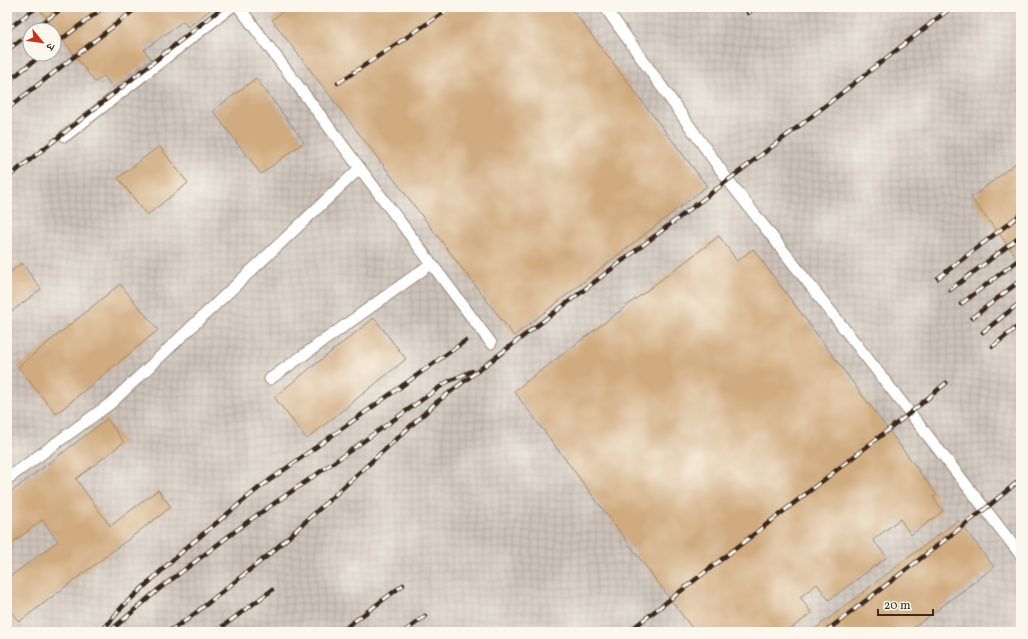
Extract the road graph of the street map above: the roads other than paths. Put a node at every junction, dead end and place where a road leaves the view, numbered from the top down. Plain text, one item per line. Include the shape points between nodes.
1 (231, 7) edge
2 (238, 7) edge
3 (605, 7) edge
4 (65, 136) dead end
5 (360, 168) junction
6 (431, 264) junction
7 (491, 343) dead end
8 (270, 379) dead end
9 (7, 479) edge
10 (1021, 555) edge

1 - 4 lane
2 - 5 lane
3 - 10 lane via 728,180
5 - 6 lane
5 - 9 lane via 112,403
6 - 7 lane
6 - 8 lane

